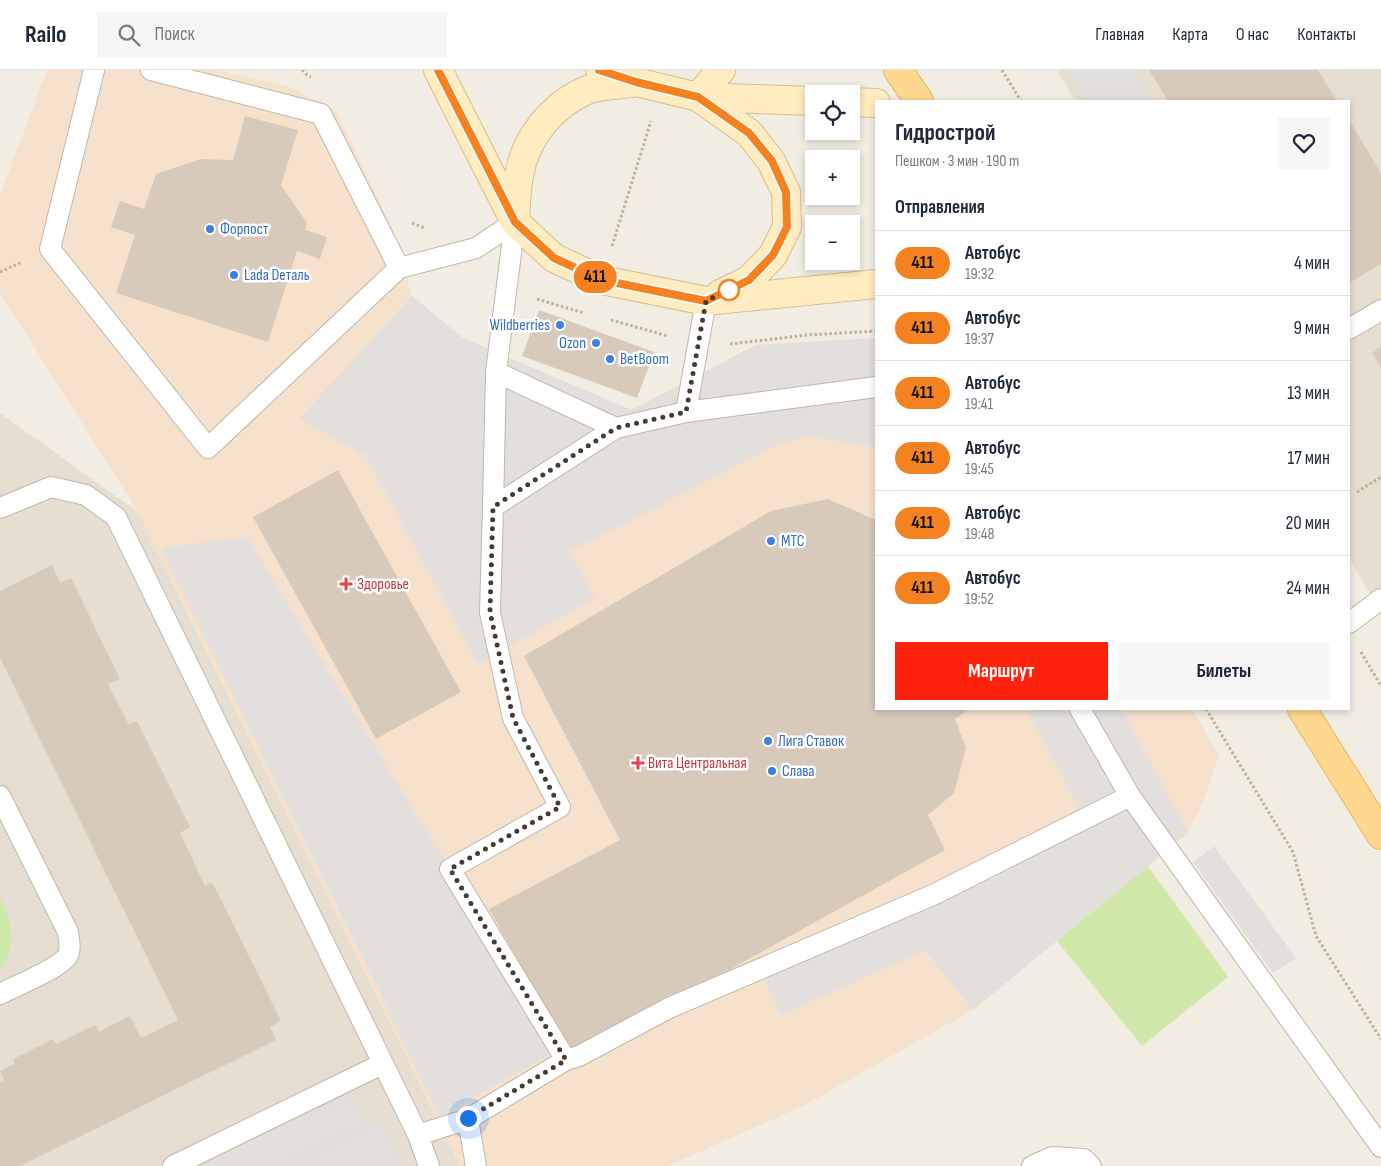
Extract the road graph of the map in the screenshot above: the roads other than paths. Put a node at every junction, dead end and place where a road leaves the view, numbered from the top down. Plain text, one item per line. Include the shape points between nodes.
1 (94, 70) edge
2 (152, 70) edge
3 (438, 70) edge
4 (600, 70) edge
5 (721, 70) edge
6 (898, 70) edge
7 (648, 85) junction
8 (698, 97) junction
9 (918, 100) edge
10 (805, 101) edge
11 (860, 102) edge
12 (875, 103) edge
13 (515, 222) junction
14 (399, 268) junction
15 (875, 284) edge
16 (706, 301) junction
17 (1381, 310) edge
18 (1350, 329) edge
19 (496, 372) junction
20 (875, 387) edge
21 (686, 412) junction
22 (616, 428) junction
23 (493, 507) junction
24 (0, 508) edge
25 (1381, 599) edge
26 (1350, 622) edge
27 (1081, 710) edge
28 (1303, 710) edge
29 (0, 796) edge
30 (1130, 796) junction
31 (1381, 835) edge
32 (0, 994) edge
33 (566, 1060) junction
34 (382, 1064) junction
35 (468, 1118) junction
36 (418, 1135) junction
37 (1381, 1147) edge
38 (173, 1166) edge
39 (429, 1166) edge
40 (476, 1166) edge
41 (1032, 1166) edge
42 (1091, 1166) edge

1 - 14 lane via 50,249 208,448
2 - 14 lane via 321,114
3 - 13 main road
4 - 7 main road
5 - 8 main road
6 - 9 main road
7 - 8 main road
7 - 13 main road via 588,89 562,103 539,127 526,150 518,176
8 - 10 main road
8 - 16 main road via 749,133 772,161 786,192 787,227 773,255 749,280
11 - 12 main road
13 - 14 lane via 476,248
13 - 16 main road via 554,258 602,280
13 - 19 lane
15 - 16 main road
16 - 21 lane
17 - 18 lane
19 - 22 lane
19 - 23 lane
20 - 21 lane
21 - 22 lane
22 - 23 lane
23 - 33 lane via 490,612 513,718 560,807 450,869
24 - 34 lane via 51,487 86,495 116,517
25 - 26 lane
27 - 30 lane
28 - 31 main road
29 - 32 lane via 68,932 70,945 67,957
30 - 33 lane via 935,894 669,1008 580,1056
30 - 37 lane
33 - 35 lane
34 - 36 lane
34 - 38 lane
35 - 36 lane
35 - 40 lane
36 - 39 lane
41 - 42 lane via 1052,1156 1084,1159

